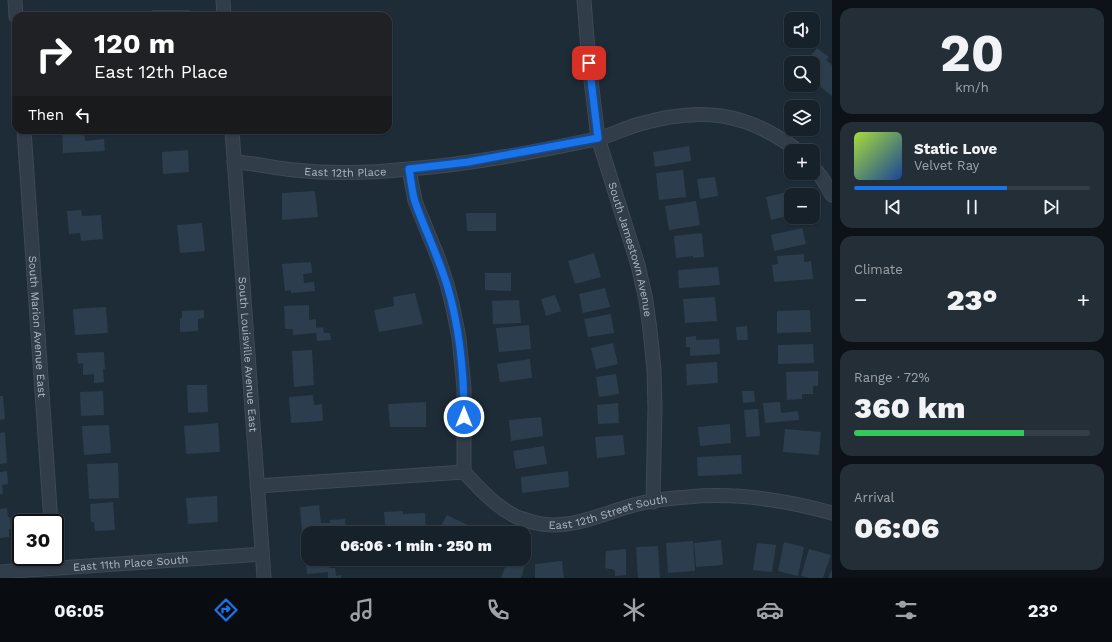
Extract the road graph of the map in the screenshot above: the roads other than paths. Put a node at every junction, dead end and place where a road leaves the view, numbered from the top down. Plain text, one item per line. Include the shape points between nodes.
1 (15, 0) edge
2 (223, 0) edge
3 (584, 0) edge
4 (16, 12) edge
5 (224, 12) edge
6 (24, 134) edge
7 (232, 134) edge
8 (598, 138) junction
9 (789, 144) edge
10 (234, 162) junction
11 (409, 169) junction
12 (820, 176) edge
13 (832, 195) edge
14 (464, 472) junction
15 (257, 486) junction
16 (653, 502) junction
17 (832, 513) edge
18 (50, 514) edge
19 (262, 554) junction
20 (64, 563) edge
21 (36, 566) edge
22 (0, 572) edge
23 (264, 578) edge

1 - 4 street
2 - 5 street
3 - 8 street, South Jamestown Avenue
6 - 18 street, South Marion Avenue East
7 - 10 street, South Louisville Avenue East
8 - 9 street, East 12th Place via 637,125 681,115 701,114 720,115 751,123
8 - 11 street, East 12th Place via 468,162
8 - 16 street, South Jamestown Avenue via 638,265 646,300 654,370
10 - 11 street, East 12th Place via 327,172
10 - 15 street, South Louisville Avenue East
11 - 14 street via 415,201 439,260 454,308 464,388
12 - 13 street
14 - 15 street
14 - 16 street, East 12th Street South via 502,508 518,518 540,524 561,525 581,522 635,504
15 - 19 street, South Louisville Avenue East
16 - 17 street, East 12th Street South via 689,496 756,497
19 - 20 street, East 11th Place South
19 - 23 street, South Louisville Avenue East
21 - 22 street, East 11th Place South

